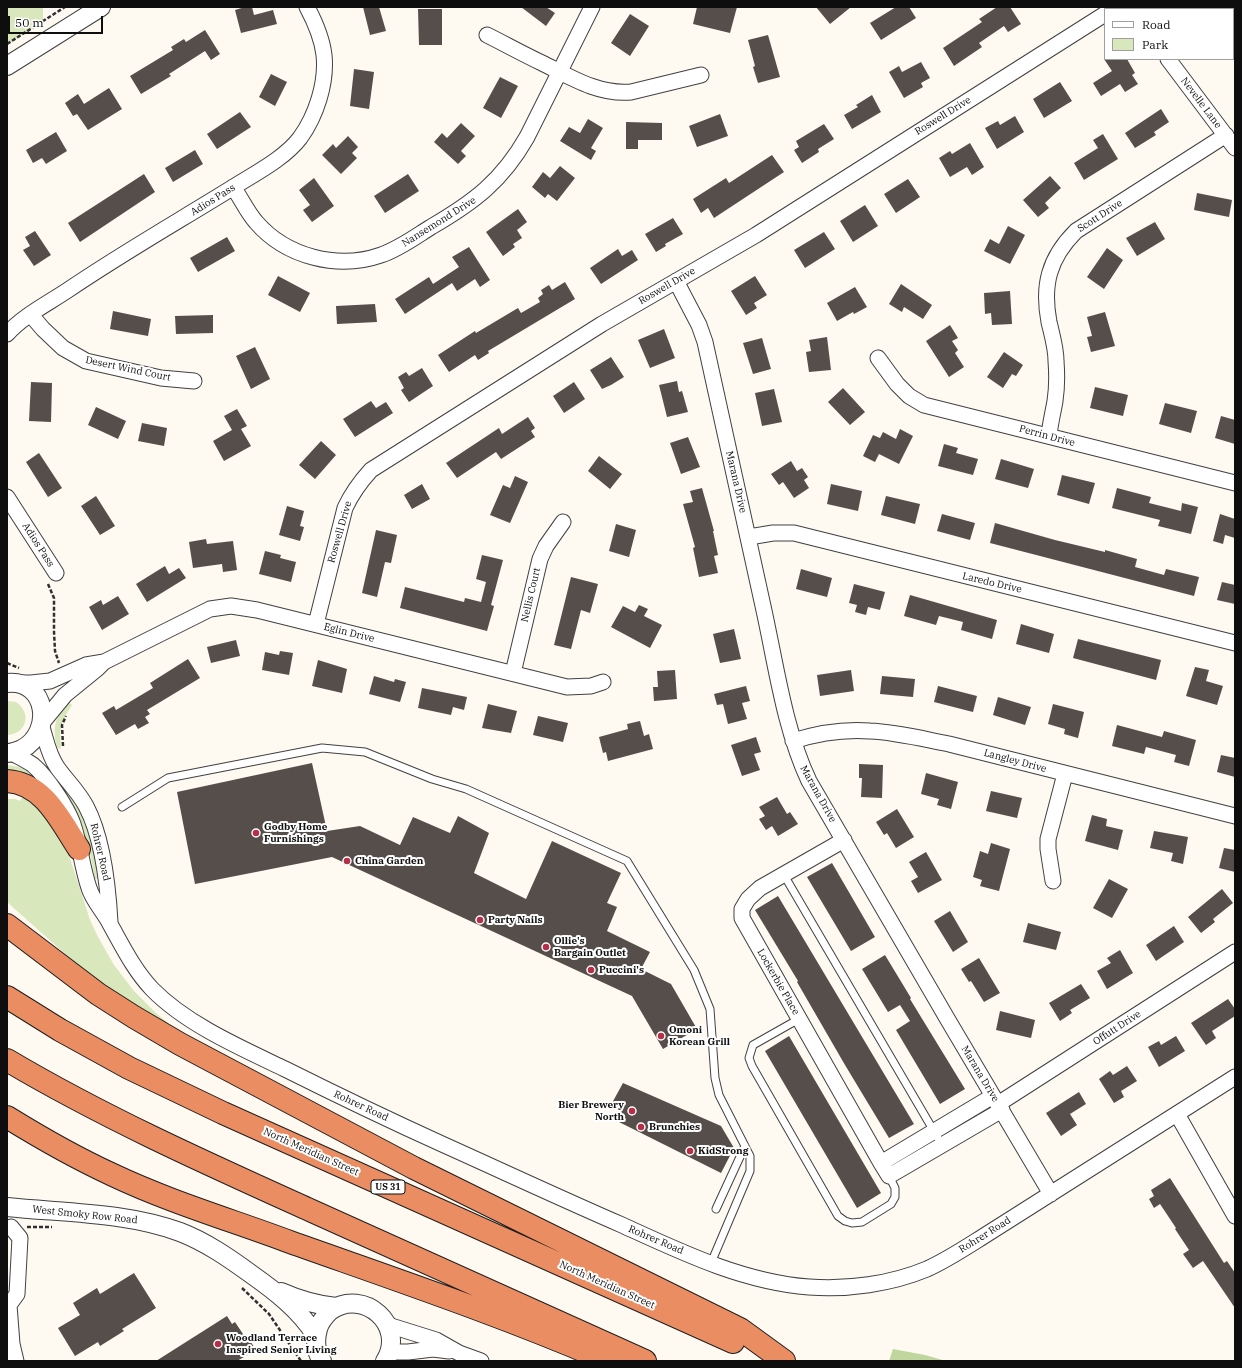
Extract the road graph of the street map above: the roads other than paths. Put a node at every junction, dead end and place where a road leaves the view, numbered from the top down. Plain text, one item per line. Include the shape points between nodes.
1 (101, 7) edge
2 (307, 7) edge
3 (592, 7) edge
4 (1104, 15) edge
5 (487, 35) dead end
6 (1169, 60) edge
7 (7, 66) edge
8 (560, 72) junction
9 (701, 75) dead end
10 (1226, 135) junction
11 (1235, 148) edge
12 (233, 187) junction
13 (676, 281) junction
14 (31, 315) junction
15 (7, 334) edge
16 (878, 358) dead end
17 (194, 381) dead end
18 (1049, 436) junction
19 (1235, 483) edge
20 (7, 496) edge
21 (563, 522) dead end
22 (748, 537) junction
23 (51, 577) road end
24 (316, 624) junction
25 (1235, 643) edge
26 (104, 662) junction
27 (513, 673) junction
28 (12, 681) edge
29 (603, 682) dead end
30 (41, 724) junction
31 (793, 740) junction
32 (9, 753) edge
33 (1065, 774) junction
34 (7, 781) edge
35 (122, 806) dead end
36 (1235, 816) edge
37 (844, 840) junction
38 (78, 849) junction
39 (784, 875) junction
40 (1053, 881) dead end
41 (110, 923) junction
42 (10, 926) edge
43 (1235, 952) edge
44 (7, 997) edge
45 (799, 1019) junction
46 (7, 1060) edge
47 (1235, 1077) edge
48 (998, 1103) junction
49 (1177, 1114) junction
50 (7, 1117) edge
51 (933, 1132) junction
52 (942, 1145) junction
53 (745, 1146) junction
54 (881, 1163) junction
55 (889, 1176) junction
56 (1051, 1194) junction
57 (9, 1207) edge
58 (716, 1209) dead end
59 (1233, 1210) edge
60 (9, 1230) edge
61 (711, 1263) junction
62 (266, 1284) junction
63 (8, 1304) edge
64 (336, 1307) junction
65 (388, 1325) junction
66 (316, 1336) junction
67 (458, 1352) junction
68 (387, 1356) edge
69 (16, 1361) edge
70 (322, 1361) edge
71 (481, 1361) edge
72 (608, 1361) edge
73 (645, 1361) edge
74 (776, 1361) edge
75 (784, 1361) edge

1 - 7 street
2 - 12 street, Adios Pass via 318,31 324,56 323,82 310,122 290,148
3 - 8 street, Nansemond Drive
4 - 13 street, Roswell Drive via 756,235
5 - 8 street
6 - 10 street, Nevelle Lane
8 - 9 street via 584,83 621,93
8 - 12 street, Nansemond Drive via 527,137 503,172 476,199 382,255 341,262 294,251 280,243 256,222
10 - 11 street, Nevelle Lane
10 - 18 street, Scott Drive via 1076,231 1055,257 1046,288 1046,304 1056,359 1055,400
12 - 14 street, Adios Pass via 79,282
13 - 22 street, Marana Drive via 705,342
13 - 24 street, Roswell Drive via 602,324 371,470 351,495 345,508
14 - 15 street, Adios Pass
14 - 17 street, Desert Wind Court via 63,348 86,361 161,378
16 - 18 street, Perrin Drive via 897,384 909,396 924,405
18 - 19 street, Perrin Drive
20 - 23 street, Adios Pass
21 - 27 street, Nellis Court via 540,559
22 - 25 street, Laredo Drive via 794,533
22 - 31 street, Marana Drive
24 - 26 street, Eglin Drive via 257,610 222,606 204,611
24 - 27 street, Eglin Drive
26 - 28 street, Eglin Drive via 86,665 50,681
26 - 30 street, Eglin Drive via 65,695
27 - 29 street, Eglin Drive via 567,687 591,686
28 - 30 street via 27,686 38,698 42,709
30 - 32 street via 30,744
30 - 41 street, Rohrer Road via 52,759 80,796 93,822 108,891
31 - 33 street, Langley Drive via 850,730 871,731 949,744
31 - 37 street, Marana Drive via 809,781
32 - 38 street, Rohrer Road via 36,768 58,797 74,826
33 - 36 street, Langley Drive
33 - 40 street via 1048,839
34 - 38 highway via 19,783 42,796
35 - 53 lane via 168,778 322,748 365,752 432,779 466,789 627,861 694,970 710,1009 715,1078 719,1095
37 - 39 street, Lockerbie Place
37 - 48 street, Marana Drive
38 - 41 street, Rohrer Road via 89,891
39 - 45 street, Lockerbie Place via 748,898 742,909 742,918
39 - 51 lane
41 - 61 street, Rohrer Road via 125,953 150,987 180,1012 216,1034 375,1113 566,1201
42 - 75 highway via 98,994 168,1037 414,1168 740,1329
43 - 48 street, Offutt Drive
44 - 74 highway, North Meridian Street / US 31 via 129,1068 216,1110
45 - 54 street, Lockerbie Place
45 - 55 lane via 753,1045 749,1058 838,1216 852,1223 862,1222 891,1204 895,1197 895,1188
46 - 73 highway via 98,1111 186,1154
47 - 49 street, Rohrer Road
48 - 51 street
48 - 52 street
48 - 56 street, Marana Drive
49 - 56 street, Rohrer Road
49 - 59 street
50 - 72 highway via 83,1160 157,1194 470,1307
51 - 52 lane
51 - 54 street
52 - 55 street
53 - 58 lane
53 - 61 lane via 750,1156 750,1171
54 - 55 street, Lockerbie Place
56 - 61 street, Rohrer Road via 943,1261 925,1270 886,1281 828,1288 787,1285
57 - 60 street
57 - 62 street, West Smoky Row Road via 141,1220 159,1225 182,1233 219,1252
60 - 63 street via 20,1238 17,1294
62 - 64 street, West Smoky Row Road via 294,1298 317,1305
62 - 66 street, West Smoky Row Road via 308,1322
63 - 69 street
64 - 65 street, West Smoky Row Road via 348,1303 360,1304 381,1315
64 - 66 street via 326,1314
65 - 67 street via 436,1340
65 - 68 street via 391,1343
66 - 70 street via 316,1347
67 - 68 street via 432,1349
67 - 71 street

